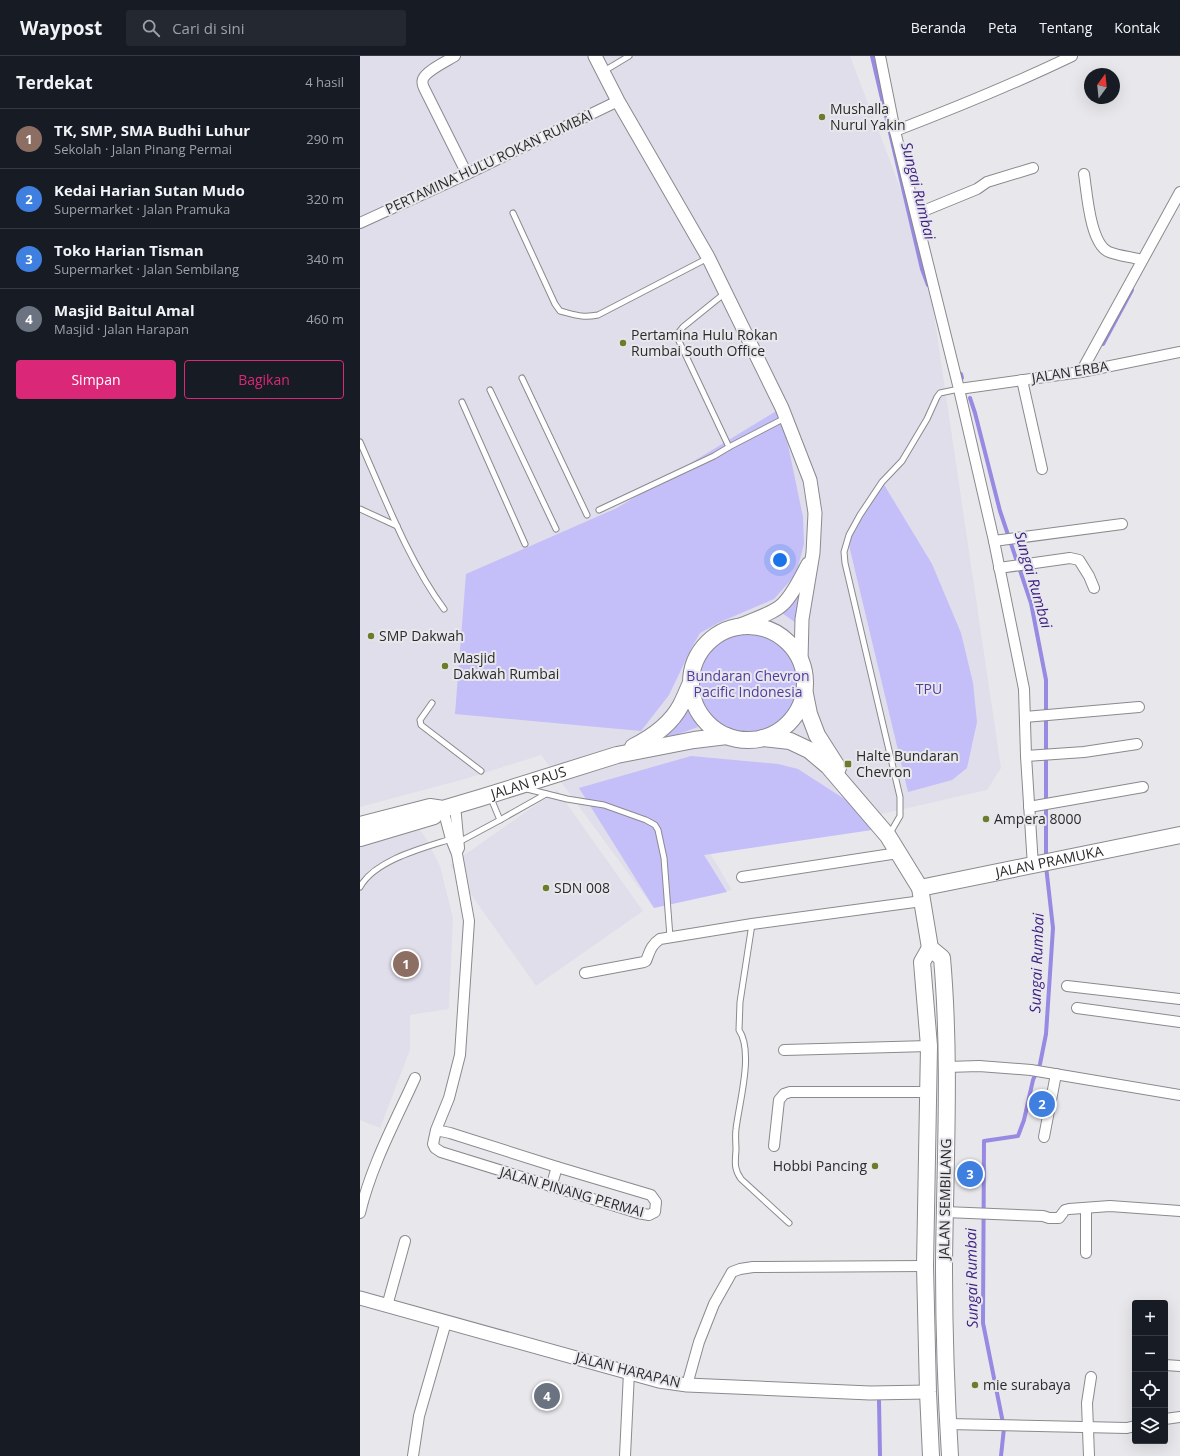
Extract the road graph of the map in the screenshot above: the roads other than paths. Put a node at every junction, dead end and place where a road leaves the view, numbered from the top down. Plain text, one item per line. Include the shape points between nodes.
1 (455, 56) edge
2 (595, 56) edge
3 (629, 56) edge
4 (880, 56) edge
5 (1072, 56) edge
6 (604, 71) junction
7 (618, 102) junction
8 (895, 131) junction
9 (1033, 168) dead end
10 (467, 174) junction
11 (1084, 174) dead end
12 (1180, 192) edge
13 (513, 213) dead end
14 (916, 214) junction
15 (360, 223) edge
16 (708, 258) junction
17 (1142, 260) junction
18 (726, 293) junction
19 (1180, 352) edge
20 (1081, 372) junction
21 (522, 378) dead end
22 (1022, 380) junction
23 (959, 389) junction
24 (490, 390) dead end
25 (462, 402) dead end
26 (786, 418) junction
27 (360, 442) edge
28 (729, 447) junction
29 (1042, 469) dead end
30 (360, 509) edge
31 (599, 510) dead end
32 (587, 515) dead end
33 (1122, 524) dead end
34 (398, 526) junction
35 (556, 529) dead end
36 (998, 540) junction
37 (525, 544) dead end
38 (813, 553) junction
39 (999, 568) junction
40 (1094, 588) dead end
41 (444, 609) dead end
42 (738, 626) junction
43 (801, 660) junction
44 (690, 685) junction
45 (805, 691) junction
46 (432, 703) dead end
47 (1139, 707) dead end
48 (1025, 717) junction
49 (727, 736) junction
50 (763, 738) junction
51 (1136, 744) dead end
52 (617, 755) junction
53 (1026, 756) junction
54 (481, 771) dead end
55 (518, 786) junction
56 (1143, 787) dead end
57 (546, 794) junction
58 (490, 795) junction
59 (856, 797) junction
60 (1034, 806) junction
61 (446, 808) junction
62 (500, 820) junction
63 (360, 825) edge
64 (1180, 835) edge
65 (888, 836) junction
66 (360, 838) edge
67 (454, 841) junction
68 (898, 853) junction
69 (1033, 866) junction
70 (742, 877) dead end
71 (360, 887) edge
72 (921, 895) junction
73 (752, 924) junction
74 (670, 937) junction
75 (931, 956) junction
76 (585, 973) dead end
77 (1067, 986) dead end
78 (1180, 999) edge
79 (1077, 1008) dead end
80 (1180, 1022) edge
81 (928, 1046) junction
82 (784, 1050) dead end
83 (947, 1067) junction
84 (1056, 1074) junction
85 (415, 1078) dead end
86 (929, 1092) junction
87 (1180, 1095) edge
88 (436, 1130) junction
89 (1044, 1137) dead end
90 (774, 1146) dead end
91 (557, 1167) junction
92 (551, 1187) junction
93 (1086, 1208) junction
94 (1180, 1211) edge
95 (945, 1212) junction
96 (360, 1213) edge
97 (789, 1223) dead end
98 (405, 1241) dead end
99 (1086, 1253) dead end
100 (925, 1266) junction
101 (360, 1298) edge
102 (387, 1306) junction
103 (446, 1322) junction
104 (1168, 1365) edge
105 (1180, 1366) edge
106 (629, 1372) junction
107 (1091, 1378) dead end
108 (687, 1385) junction
109 (928, 1392) junction
110 (1180, 1417) edge
111 (1168, 1419) edge
112 (948, 1424) junction
113 (1132, 1427) edge
114 (1088, 1428) junction
115 (414, 1456) edge
116 (625, 1456) edge
117 (931, 1456) edge
118 (950, 1456) edge
119 (1089, 1456) edge

1 - 10 street via 427,74 423,84
2 - 6 street
3 - 6 lane
4 - 8 street
5 - 8 street via 972,101
6 - 7 street
7 - 10 street, PERTAMINA HULU ROKAN RUMBAI
7 - 16 street
8 - 14 street
9 - 14 street via 986,182 977,189
10 - 15 street, PERTAMINA HULU ROKAN RUMBAI
11 - 17 street via 1093,228 1099,245 1108,252
12 - 17 street
13 - 16 lane via 560,311 574,315 585,317 598,314
14 - 23 street
16 - 18 street
17 - 20 street
18 - 26 street
18 - 28 lane via 682,327 678,338
19 - 20 street, JALAN ERBA
20 - 22 street, JALAN ERBA
21 - 32 lane
22 - 23 street, JALAN ERBA
22 - 29 street
23 - 36 street
23 - 65 lane via 940,393 937,397 902,461 882,482 860,514 844,552 846,570 900,797 900,816
24 - 35 lane
25 - 37 lane
26 - 28 lane
26 - 38 street via 810,480 815,513
27 - 34 lane
28 - 31 lane
30 - 34 lane
33 - 36 street
34 - 41 lane via 428,585
36 - 39 street
38 - 42 street via 794,590 783,605
38 - 43 street via 802,620
39 - 40 street via 1070,558 1079,560
39 - 48 street via 1024,689
42 - 43 main road via 767,628 780,635 792,646
42 - 44 main road via 724,630 703,646 691,670
43 - 45 main road
44 - 49 main road via 692,700 700,715 711,727
44 - 52 main road, JALAN PAUS via 668,723 646,740
45 - 50 main road via 801,706 792,720 779,731
45 - 59 main road, JALAN SEMBILANG via 809,714 817,735
46 - 54 lane via 420,720 421,725
47 - 48 street
48 - 53 street
49 - 50 main road via 745,740
49 - 52 main road, JALAN PAUS
50 - 59 main road, JALAN SEMBILANG via 790,741 809,750 828,766
51 - 53 street via 1084,752
52 - 55 main road, JALAN PAUS
53 - 60 street
55 - 57 lane
55 - 58 main road, JALAN PAUS
56 - 60 street
57 - 62 lane
57 - 74 lane via 604,805 655,825 664,858
58 - 61 main road, JALAN PAUS
58 - 62 lane
59 - 65 main road, JALAN SEMBILANG
60 - 69 street
61 - 63 main road, JALAN PAUS via 430,807
61 - 66 main road, JALAN PAUS via 433,816
61 - 67 street, JALAN PINANG PERMAI
62 - 67 lane
64 - 69 main road, JALAN PRAMUKA
65 - 68 main road, JALAN SEMBILANG
67 - 71 lane via 401,855 365,877
67 - 88 street, JALAN PINANG PERMAI via 459,848 457,854 469,921 460,1055 449,1098
68 - 70 street
68 - 72 main road, JALAN SEMBILANG
69 - 72 main road, JALAN PRAMUKA
72 - 73 street
72 - 75 main road, JALAN SEMBILANG
73 - 74 street
73 - 97 lane via 740,1002 739,1030 744,1049 745,1071 736,1129 735,1171
74 - 76 street via 660,938 654,943 644,962
75 - 81 main road, JALAN SEMBILANG
75 - 83 main road, JALAN SEMBILANG via 945,999
77 - 78 street
79 - 80 street
81 - 82 street
81 - 86 main road, JALAN SEMBILANG
83 - 84 street via 979,1066
83 - 95 main road, JALAN SEMBILANG
84 - 87 street
84 - 89 street
85 - 96 street via 379,1158
86 - 90 street via 784,1094 779,1100
86 - 100 main road, JALAN SEMBILANG
88 - 91 street, JALAN PINANG PERMAI
88 - 92 street, JALAN PINANG PERMAI via 433,1144 441,1152
91 - 92 street
91 - 92 street, JALAN PINANG PERMAI via 651,1195 656,1202 655,1212 638,1213
93 - 94 street via 1110,1206
93 - 95 street via 1065,1210 1059,1218
93 - 99 street
95 - 112 main road, JALAN SEMBILANG
98 - 102 street
100 - 108 street via 753,1267 732,1272 714,1304 699,1342
100 - 109 main road, JALAN SEMBILANG
101 - 102 street, JALAN HARAPAN
102 - 103 street, JALAN HARAPAN
103 - 106 street, JALAN HARAPAN
103 - 115 street via 419,1416
104 - 105 street
106 - 108 street, JALAN HARAPAN via 659,1381
106 - 116 street
107 - 114 street via 1087,1403
108 - 109 street, JALAN HARAPAN via 870,1393
109 - 117 main road, JALAN SEMBILANG
110 - 111 street
112 - 114 street
112 - 118 main road, JALAN SEMBILANG
113 - 114 street
114 - 119 street

